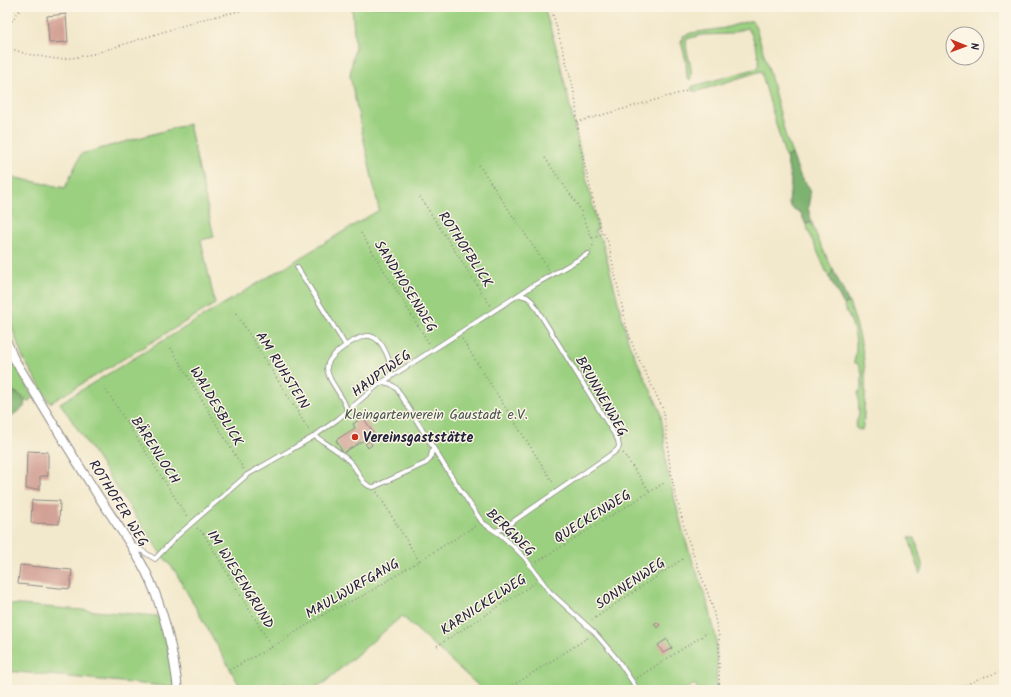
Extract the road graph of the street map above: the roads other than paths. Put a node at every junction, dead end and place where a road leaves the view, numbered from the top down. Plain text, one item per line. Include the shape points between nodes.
1 (588, 254) road end
2 (297, 267) dead end
3 (520, 295) junction
4 (7, 342) edge
5 (346, 346) junction
6 (391, 377) junction
7 (383, 382) junction
8 (347, 411) junction
9 (314, 436) junction
10 (434, 448) junction
11 (495, 532) junction
12 (129, 543) junction
13 (178, 690) edge
14 (638, 690) edge

1 - 3 lane, HAUPTWEG
2 - 5 lane
3 - 6 lane, HAUPTWEG
3 - 11 lane, BRUNNENWEG via 532,301 618,440 619,447
4 - 12 street, ROTHOFER WEG via 13,357 42,405
5 - 6 lane via 364,337 377,339 390,362
5 - 8 lane via 331,359 327,368 331,380 345,401
6 - 7 lane, HAUPTWEG
7 - 8 lane, HAUPTWEG
7 - 10 lane, BERGWEG via 397,389
8 - 9 lane, HAUPTWEG
9 - 10 lane via 344,456 369,487 426,463
9 - 12 lane, HAUPTWEG via 247,475 177,536 155,559
10 - 11 lane, BERGWEG via 482,522
11 - 14 lane, BERGWEG via 514,547 560,602 587,624 617,659
12 - 13 street, ROTHOFER WEG via 151,583 161,610 174,659

